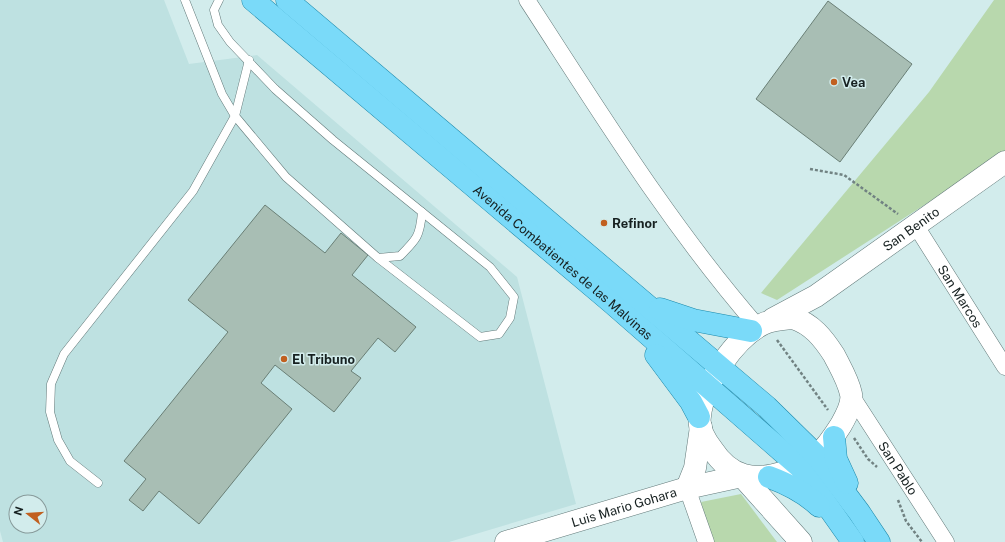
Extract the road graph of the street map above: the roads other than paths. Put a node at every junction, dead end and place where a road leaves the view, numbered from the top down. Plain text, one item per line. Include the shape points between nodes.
1 (185, 0) edge
2 (219, 0) edge
3 (253, 0) edge
4 (288, 0) edge
5 (527, 0) edge
6 (249, 60) junction
7 (235, 116) junction
8 (1005, 162) edge
9 (422, 212) junction
10 (916, 226) junction
11 (378, 258) junction
12 (816, 296) junction
13 (611, 302) junction
14 (649, 306) junction
15 (758, 327) junction
16 (813, 327) junction
17 (720, 366) junction
18 (1005, 367) edge
19 (709, 388) junction
20 (851, 395) junction
21 (700, 422) junction
22 (834, 437) junction
23 (808, 462) junction
24 (742, 476) junction
25 (769, 477) junction
26 (98, 483) dead end
27 (687, 488) junction
28 (859, 512) junction
29 (539, 537) edge
30 (850, 537) edge
31 (506, 542) edge
32 (706, 542) edge
33 (801, 542) edge
34 (879, 542) edge
35 (946, 542) edge

1 - 7 lane via 222,94
2 - 6 lane via 214,10 218,25 230,42
3 - 13 main road, Avenida Combatientes de las Malvinas
4 - 14 main road, Avenida Combatientes de las Malvinas
5 - 15 street via 672,220
6 - 7 lane
6 - 9 lane via 274,88
7 - 11 lane via 286,177
7 - 26 lane via 193,191 64,354 51,384 50,412 58,440 70,461
8 - 10 street, San Benito
9 - 11 lane via 417,239 400,256
9 - 11 lane via 490,267 514,297 510,318 499,334 480,337
10 - 12 street, San Benito
10 - 18 street, San Marcos
12 - 15 street, San Benito
12 - 16 street
13 - 19 main road, Avenida Combatientes de las Malvinas
13 - 21 main road via 668,369
14 - 15 main road via 692,320
14 - 17 main road, Avenida Combatientes de las Malvinas
15 - 16 street via 792,318
15 - 17 street, San Benito
16 - 20 street via 841,368
17 - 19 street, San Benito
17 - 23 main road, Avenida Combatientes de las Malvinas via 797,435
19 - 21 street, San Benito
19 - 23 main road, Avenida Combatientes de las Malvinas
20 - 22 street via 848,412
20 - 35 street, San Pablo
21 - 24 street via 707,443 715,454 725,465
21 - 27 street, San Benito via 695,468
22 - 23 street
22 - 28 main road via 836,459
23 - 25 street, Luis Mario Gohara
23 - 28 main road, Avenida Combatientes de las Malvinas
23 - 30 main road, Avenida Combatientes de las Malvinas
24 - 25 street, Luis Mario Gohara
24 - 27 street, Luis Mario Gohara
24 - 33 street
25 - 30 main road via 793,486 809,496
27 - 29 street, Luis Mario Gohara
27 - 32 street
28 - 34 main road, Avenida Combatientes de las Malvinas
29 - 31 street, Luis Mario Gohara

